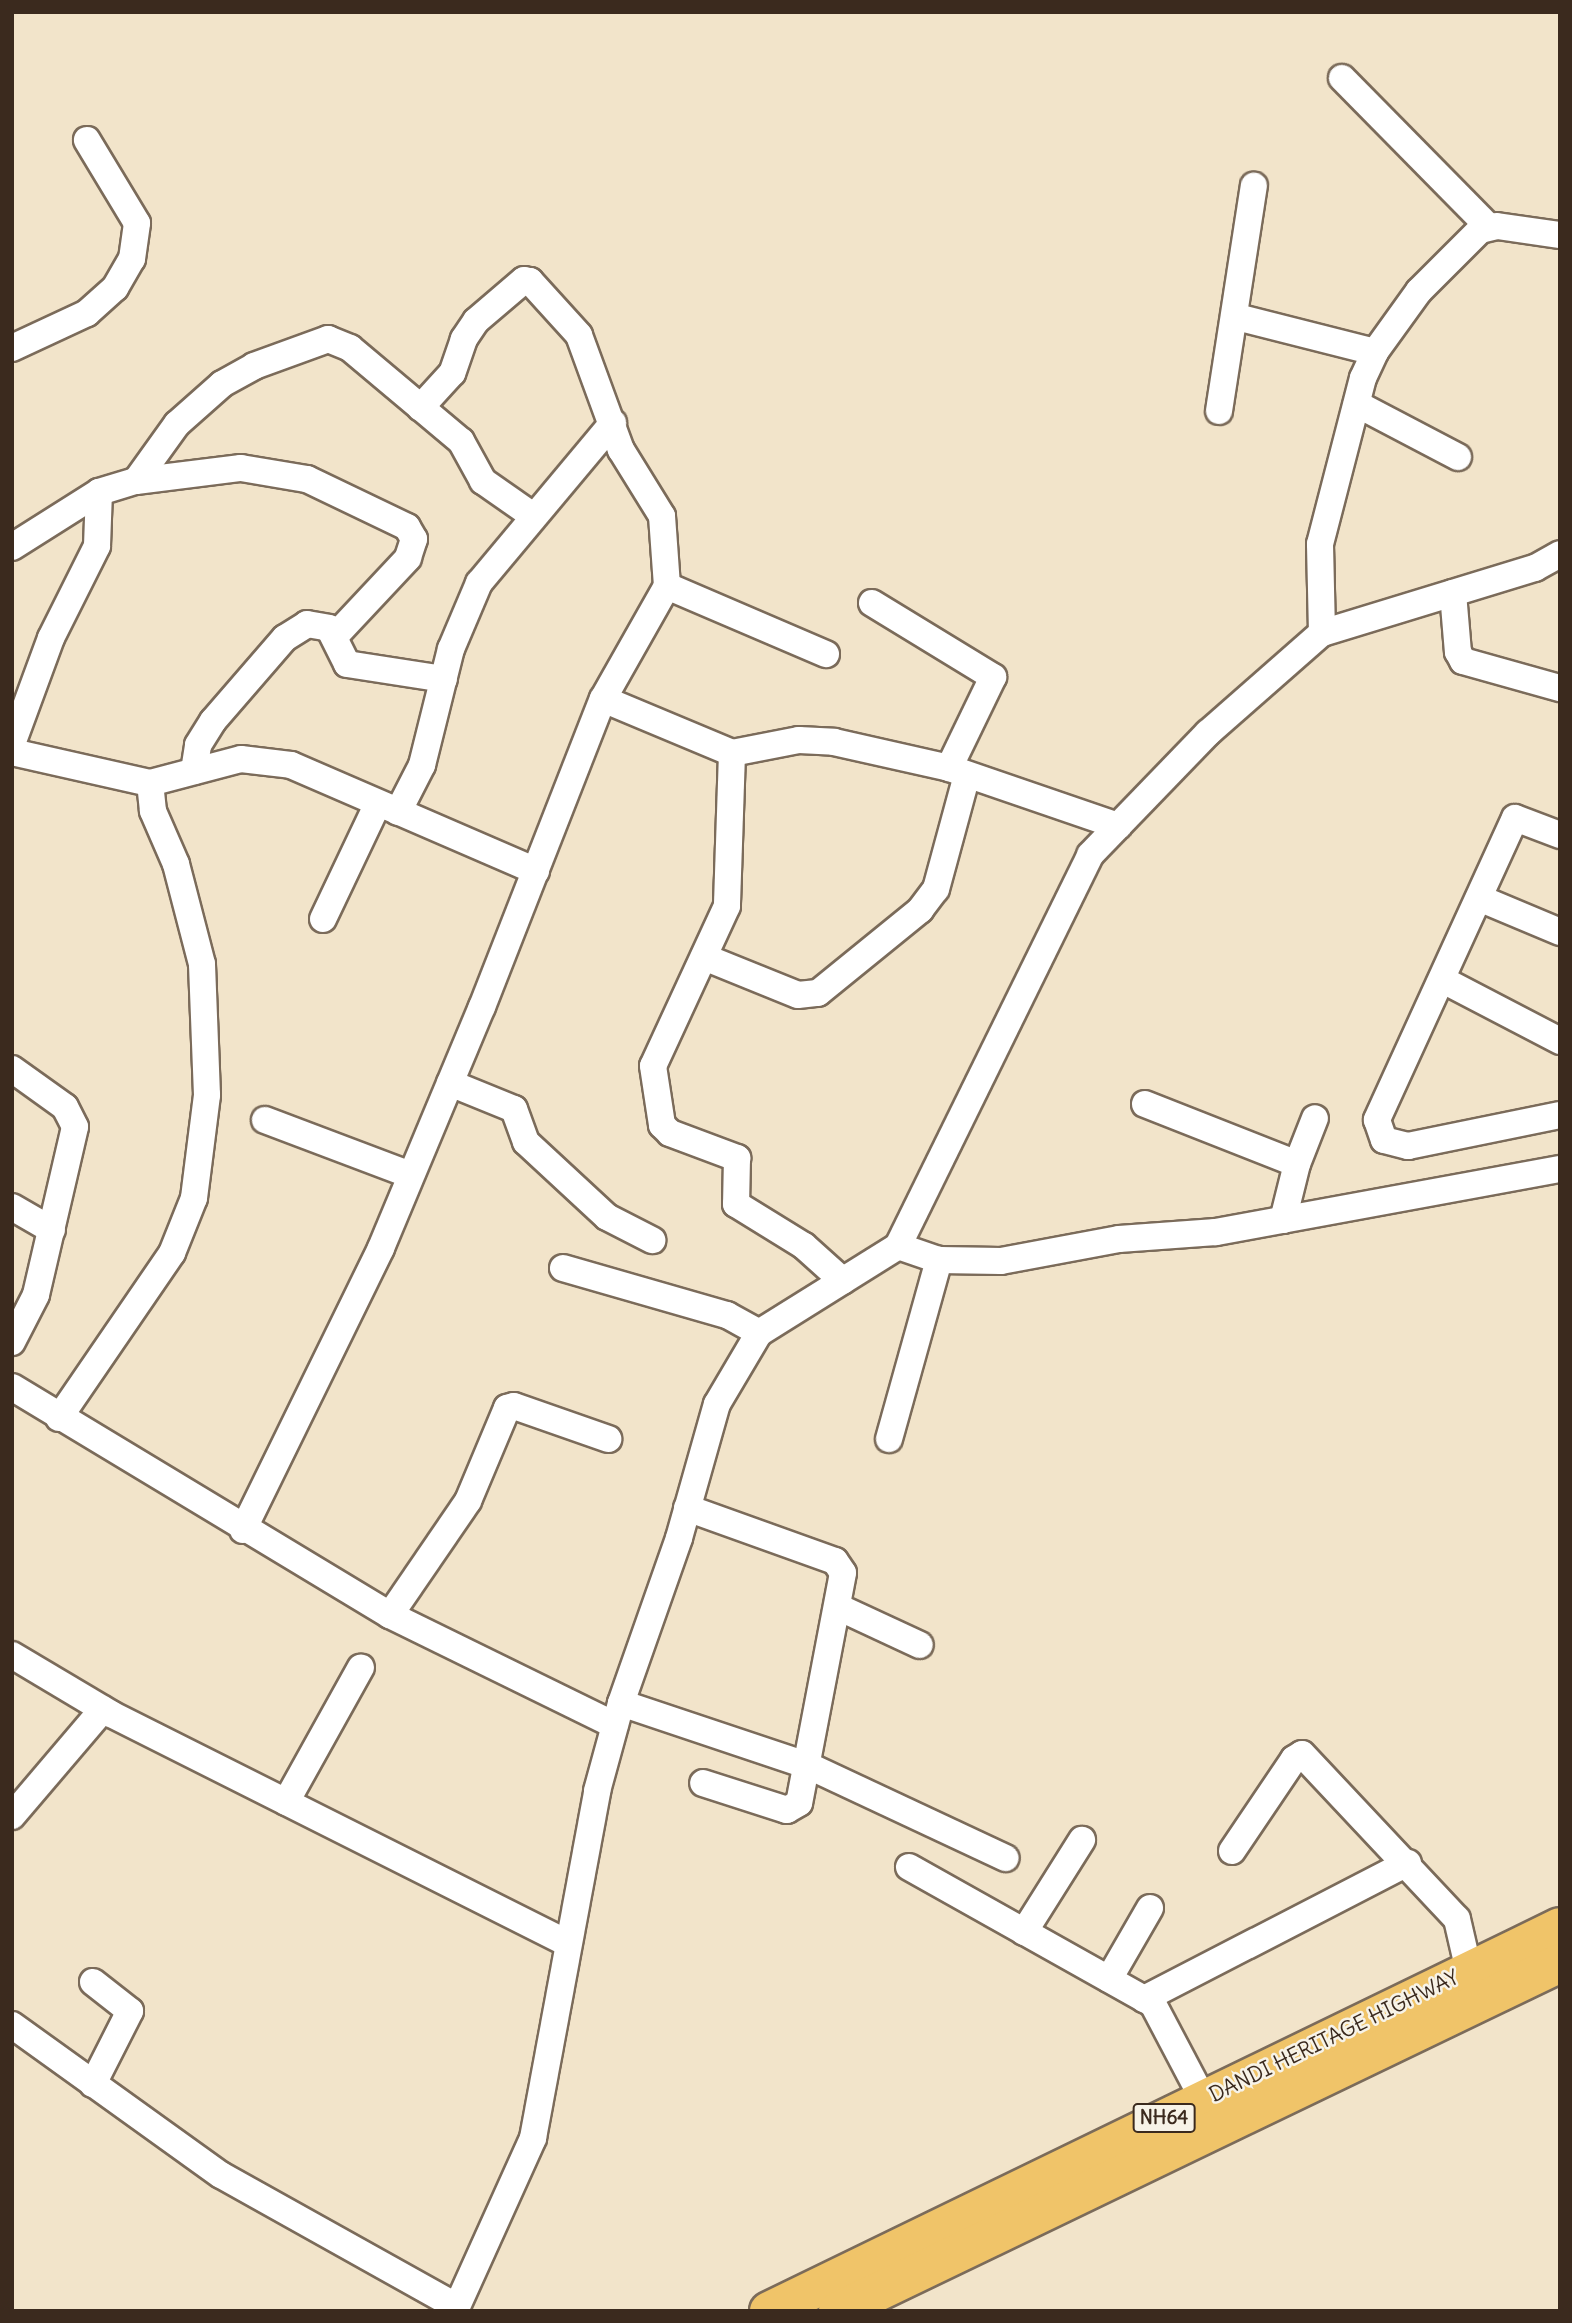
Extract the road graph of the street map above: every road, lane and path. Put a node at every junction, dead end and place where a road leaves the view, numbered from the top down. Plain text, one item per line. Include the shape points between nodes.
1 (1342, 78) dead end
2 (87, 140) dead end
3 (1254, 186) dead end
4 (1488, 226) junction
5 (1560, 235) edge
6 (1237, 317) junction
7 (12, 348) edge
8 (1375, 352) junction
9 (1357, 404) junction
10 (420, 408) junction
11 (1219, 411) dead end
12 (613, 423) junction
13 (1458, 457) dead end
14 (136, 481) junction
15 (99, 492) junction
16 (533, 516) junction
17 (12, 547) edge
18 (1560, 554) edge
19 (667, 586) junction
20 (1453, 593) junction
21 (872, 603) dead end
22 (1322, 634) junction
23 (335, 636) junction
24 (826, 654) dead end
25 (444, 678) junction
26 (1560, 688) edge
27 (603, 699) junction
28 (12, 744) edge
29 (12, 752) edge
30 (732, 752) junction
31 (194, 771) junction
32 (958, 771) junction
33 (150, 783) junction
34 (388, 808) junction
35 (1118, 826) junction
36 (1560, 835) edge
37 (536, 871) junction
38 (1479, 898) junction
39 (323, 919) dead end
40 (1560, 932) edge
41 (704, 957) junction
42 (1443, 980) junction
43 (1560, 1041) edge
44 (12, 1069) edge
45 (450, 1083) junction
46 (1145, 1104) dead end
47 (1560, 1115) edge
48 (1314, 1118) dead end
49 (265, 1119) dead end
50 (1297, 1164) junction
51 (1560, 1169) edge
52 (408, 1174) junction
53 (12, 1207) edge
54 (1283, 1220) junction
55 (51, 1230) junction
56 (652, 1240) dead end
57 (898, 1246) junction
58 (939, 1260) junction
59 (563, 1268) dead end
60 (843, 1281) junction
61 (759, 1334) junction
62 (12, 1342) edge
63 (12, 1387) edge
64 (59, 1418) junction
65 (608, 1439) dead end
66 (890, 1439) dead end
67 (687, 1508) junction
68 (243, 1530) junction
69 (838, 1607) junction
70 (390, 1615) junction
71 (920, 1645) dead end
72 (12, 1655) edge
73 (361, 1667) dead end
74 (103, 1709) junction
75 (618, 1714) junction
76 (809, 1766) junction
77 (703, 1783) dead end
78 (286, 1802) junction
79 (12, 1816) edge
80 (1082, 1840) dead end
81 (1232, 1851) dead end
82 (1005, 1858) dead end
83 (1408, 1863) junction
84 (908, 1867) dead end
85 (1150, 1908) dead end
86 (1560, 1927) edge
87 (1024, 1932) junction
88 (567, 1943) junction
89 (1560, 1963) edge
90 (1469, 1971) junction
91 (1108, 1979) junction
92 (93, 1982) dead end
93 (1144, 1999) junction
94 (12, 2025) edge
95 (93, 2084) junction
96 (1203, 2099) junction
97 (456, 2309) edge
98 (769, 2311) edge
99 (838, 2311) edge

1 - 4 street
2 - 7 street via 136,223 132,259 115,288 87,313
3 - 6 street
4 - 5 street
4 - 8 street via 1419,291
6 - 8 street
6 - 11 street
8 - 9 street
9 - 13 street
9 - 22 street via 1320,544
10 - 12 street via 452,373 476,321 527,279 579,335
10 - 14 street via 350,348 318,339 222,384 177,424
10 - 16 street via 466,447 483,481
12 - 16 street
12 - 19 street via 621,450 662,516
14 - 15 street
14 - 23 street via 261,469 328,487 407,527 414,539 408,558
15 - 17 street
15 - 28 street via 97,546 51,638
16 - 25 street via 479,583 455,637
18 - 20 street via 1535,568
19 - 24 street
19 - 27 street
20 - 22 street
20 - 26 street via 1458,652 1463,661
21 - 32 street via 993,677
22 - 35 street via 1209,733
23 - 25 street via 338,652 347,664
23 - 31 street via 313,622 285,639 202,735
25 - 34 street via 422,765
27 - 30 street
27 - 37 street
29 - 33 street
30 - 32 street via 799,740 834,742
30 - 41 street via 727,906
31 - 33 street
31 - 34 street via 241,759 276,762
32 - 35 street
32 - 41 street via 936,889 920,910 818,993 798,995
33 - 64 street via 153,811 176,864 202,964 207,1094 194,1198 172,1253
34 - 37 street
34 - 39 street
35 - 57 street via 1090,855
36 - 38 street via 1515,818
37 - 45 street
38 - 40 street
38 - 42 street
41 - 60 street via 653,1066 662,1125 670,1133 737,1158 736,1205 800,1243
42 - 43 street
42 - 47 street via 1377,1121 1384,1140 1408,1146
44 - 55 street via 65,1107 75,1127
45 - 52 street
45 - 56 street via 514,1110 526,1142 607,1217
46 - 50 street
48 - 50 street
49 - 52 street
50 - 54 street
51 - 54 street
52 - 68 street via 381,1248
53 - 55 street
54 - 58 street via 1216,1232 1119,1239 1001,1262
55 - 62 street via 32,1306
57 - 58 street
57 - 60 street
58 - 66 street
59 - 61 street via 727,1315
60 - 61 street
61 - 67 street via 717,1404
63 - 64 street
64 - 68 street
65 - 70 street via 514,1406 507,1408 468,1501
67 - 69 street via 842,1566
67 - 75 street
68 - 70 street
69 - 71 street
69 - 76 street
70 - 75 street
72 - 74 street
73 - 78 street
74 - 78 street
74 - 79 street
75 - 76 street
75 - 88 street via 597,1791
76 - 77 street via 793,1810
76 - 82 street
78 - 88 street
80 - 87 street
81 - 83 street via 1294,1759 1302,1754
83 - 90 street via 1457,1919
83 - 93 street
84 - 87 street
85 - 91 street
86 - 90 highway, DANDI HERITAGE HIGHWAY / NH64
87 - 91 street
88 - 97 street via 533,2138
89 - 99 highway, DANDI HERITAGE HIGHWAY / NH64
90 - 96 highway, DANDI HERITAGE HIGHWAY / NH64
91 - 93 street
92 - 95 street via 130,2011
93 - 96 street via 1161,2012
94 - 95 street
95 - 97 street via 221,2175
96 - 98 highway, DANDI HERITAGE HIGHWAY / NH64

